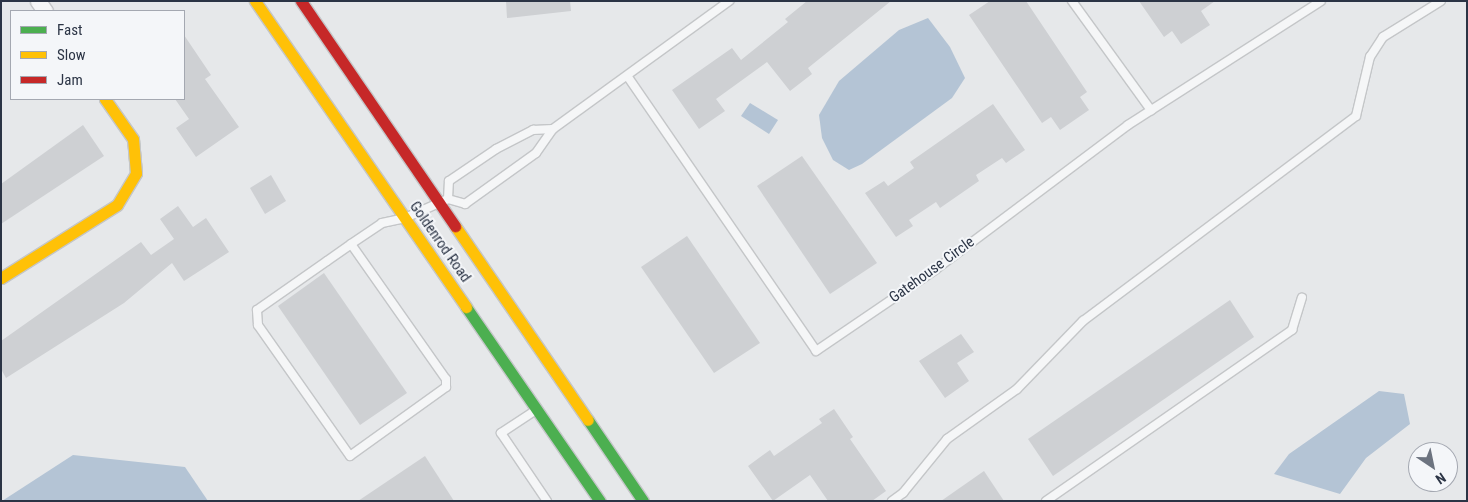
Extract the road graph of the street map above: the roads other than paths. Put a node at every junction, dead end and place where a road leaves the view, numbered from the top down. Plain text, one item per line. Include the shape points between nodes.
1 (255, 1) edge
2 (301, 1) edge
3 (729, 1) edge
4 (1072, 1) edge
5 (1321, 1) edge
6 (1441, 1) edge
7 (628, 77) junction
8 (106, 100) edge
9 (1151, 110) junction
10 (553, 129) junction
11 (444, 202) junction
12 (405, 218) junction
13 (351, 244) junction
14 (1, 278) edge
15 (1302, 298) dead end
16 (538, 409) junction
17 (547, 501) edge
18 (600, 501) edge
19 (643, 501) edge
20 (892, 501) edge
21 (1046, 501) edge

1 - 12 main road, Goldenrod Road
2 - 11 main road, Goldenrod Road
3 - 7 lane
4 - 9 lane
5 - 9 lane, Gatehouse Circle
6 - 20 lane via 1383,38 1370,57 1356,116 1083,321 1017,389 947,439 903,493
7 - 9 lane, Gatehouse Circle via 816,351 935,270
7 - 10 lane
8 - 14 main road via 134,139 136,173 117,205
10 - 11 lane via 536,153 465,204
10 - 11 lane via 533,130 496,149 448,181
11 - 12 lane
11 - 19 main road, Goldenrod Road
12 - 13 lane via 382,224
12 - 16 main road, Goldenrod Road
13 - 13 lane via 257,310 258,324 350,456 446,387 446,379
15 - 21 lane via 1292,330
16 - 17 lane via 501,433
16 - 18 main road, Goldenrod Road

